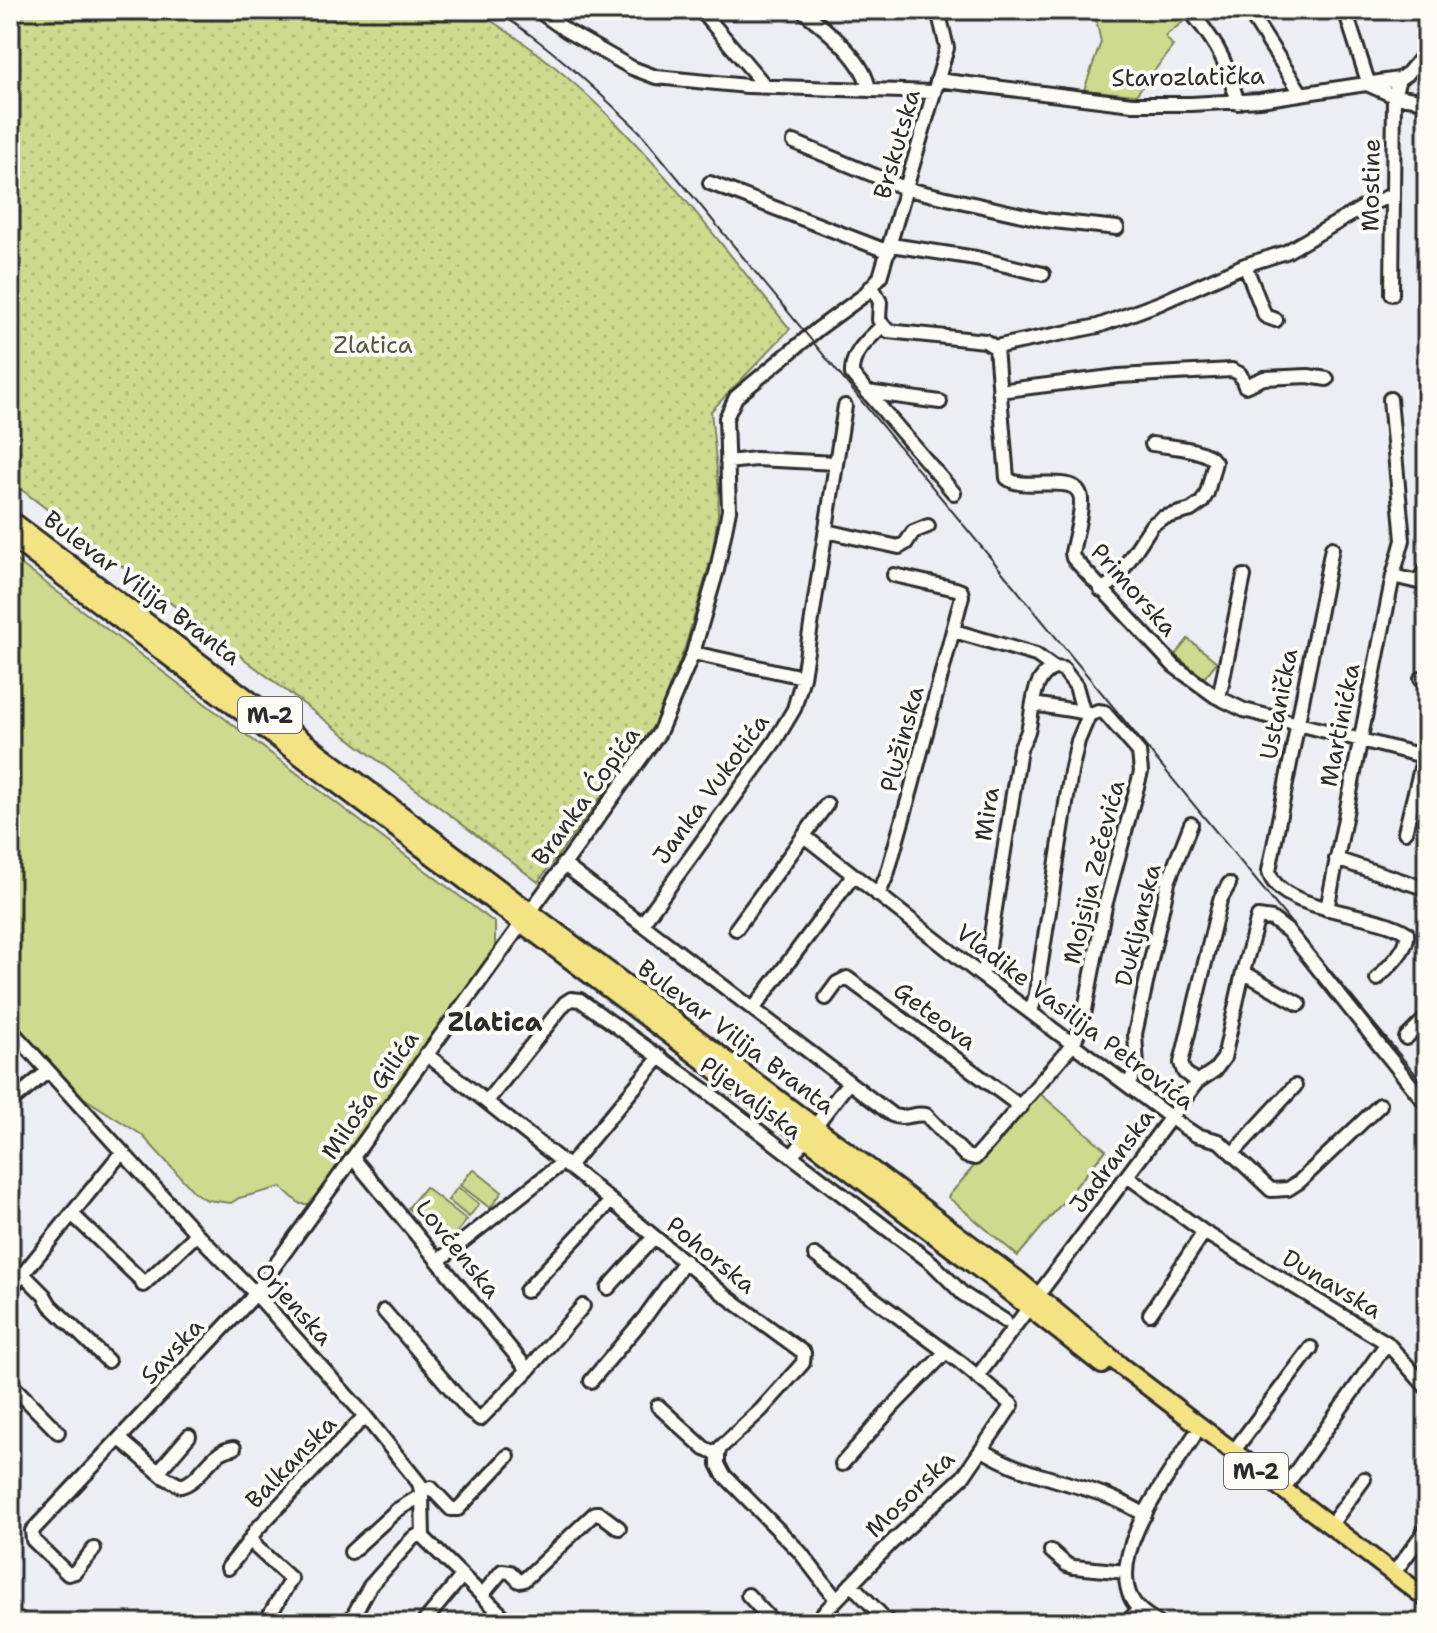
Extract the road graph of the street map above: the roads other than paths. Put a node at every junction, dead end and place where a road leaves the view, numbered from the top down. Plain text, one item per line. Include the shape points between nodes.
1 (537, 10) edge
2 (696, 10) edge
3 (802, 10) edge
4 (938, 10) edge
5 (1248, 10) edge
6 (1345, 10) edge
7 (1195, 17) dead end
8 (1427, 50) edge
9 (1399, 79) junction
10 (1369, 85) junction
11 (936, 86) junction
12 (766, 87) junction
13 (869, 90) junction
14 (1301, 93) junction
15 (1394, 96) junction
16 (1427, 101) edge
17 (1238, 103) junction
18 (794, 142) dead end
19 (710, 183) dead end
20 (907, 189) junction
21 (1392, 195) junction
22 (1117, 228) dead end
23 (890, 248) junction
24 (1245, 265) junction
25 (1043, 274) dead end
26 (873, 288) junction
27 (1392, 294) dead end
28 (1276, 320) dead end
29 (882, 326) junction
30 (995, 347) junction
31 (1327, 379) dead end
32 (999, 391) junction
33 (867, 392) junction
34 (1390, 399) dead end
35 (940, 402) dead end
36 (845, 406) dead end
37 (1152, 444) dead end
38 (727, 462) junction
39 (836, 463) junction
40 (954, 493) dead end
41 (10, 519) edge
42 (928, 526) dead end
43 (826, 531) junction
44 (10, 537) edge
45 (1332, 548) dead end
46 (1427, 567) edge
47 (894, 575) dead end
48 (1244, 576) dead end
49 (1393, 576) junction
50 (1422, 587) edge
51 (1101, 590) junction
52 (954, 631) junction
53 (693, 653) junction
54 (1054, 668) junction
55 (803, 677) junction
56 (1219, 698) junction
57 (1033, 704) junction
58 (1087, 714) junction
59 (1298, 724) junction
60 (1360, 738) junction
61 (1426, 756) edge
62 (827, 804) dead end
63 (1191, 824) dead end
64 (1405, 832) dead end
65 (804, 836) junction
66 (1336, 859) junction
67 (563, 864) junction
68 (853, 876) junction
69 (1229, 884) dead end
70 (1427, 889) edge
71 (878, 895) junction
72 (1327, 909) junction
73 (526, 917) junction
74 (642, 924) junction
75 (736, 929) dead end
76 (1243, 972) junction
77 (982, 976) junction
78 (1377, 979) dead end
79 (826, 998) dead end
80 (1299, 1004) dead end
81 (754, 1008) junction
82 (1031, 1012) junction
83 (1427, 1017) edge
84 (10, 1029) edge
85 (1406, 1038) dead end
86 (1074, 1043) junction
87 (426, 1054) junction
88 (660, 1057) junction
89 (48, 1071) junction
90 (849, 1082) junction
91 (1197, 1082) junction
92 (1129, 1084) junction
93 (1295, 1086) dead end
94 (487, 1101) junction
95 (10, 1103) edge
96 (1380, 1105) dead end
97 (1427, 1105) edge
98 (1021, 1107) junction
99 (1172, 1118) junction
100 (811, 1132) junction
101 (122, 1152) junction
102 (1234, 1152) junction
103 (792, 1156) junction
104 (353, 1158) junction
105 (565, 1165) junction
106 (1127, 1176) junction
107 (611, 1201) junction
108 (72, 1214) junction
109 (1204, 1232) junction
110 (197, 1234) junction
111 (654, 1237) junction
112 (815, 1255) dead end
113 (438, 1261) junction
114 (685, 1261) junction
115 (23, 1274) junction
116 (608, 1288) dead end
117 (10, 1290) edge
118 (526, 1291) dead end
119 (255, 1293) junction
120 (1034, 1302) junction
121 (583, 1306) dead end
122 (384, 1311) dead end
123 (1150, 1314) dead end
124 (1005, 1321) dead end
125 (1387, 1343) junction
126 (1311, 1348) dead end
127 (946, 1352) junction
128 (108, 1361) dead end
129 (528, 1370) junction
130 (977, 1377) junction
131 (591, 1381) dead end
132 (10, 1383) edge
133 (1427, 1388) edge
134 (658, 1406) dead end
135 (365, 1416) junction
136 (58, 1432) dead end
137 (189, 1436) dead end
138 (1194, 1436) junction
139 (120, 1439) junction
140 (234, 1448) dead end
141 (983, 1450) junction
142 (1233, 1452) junction
143 (718, 1454) junction
144 (508, 1456) dead end
145 (842, 1464) dead end
146 (158, 1472) junction
147 (1364, 1479) dead end
148 (1282, 1491) junction
149 (422, 1492) junction
150 (1145, 1515) junction
151 (1330, 1526) junction
152 (619, 1528) dead end
153 (1427, 1528) edge
154 (421, 1534) junction
155 (252, 1539) junction
156 (94, 1549) dead end
157 (1051, 1551) dead end
158 (351, 1552) dead end
159 (228, 1568) dead end
160 (1126, 1572) junction
161 (1394, 1573) junction
162 (462, 1576) junction
163 (851, 1584) junction
164 (482, 1595) junction
165 (748, 1595) dead end
166 (836, 1599) junction
167 (1427, 1599) edge
168 (1139, 1609) junction
169 (1427, 1612) edge
170 (265, 1623) edge
171 (349, 1623) edge
172 (423, 1623) edge
173 (510, 1623) edge
174 (774, 1623) edge
175 (814, 1623) edge
176 (889, 1623) edge
177 (1127, 1623) edge
178 (1158, 1623) edge

1 - 12 street, Starozlatička via 656,77
2 - 12 street
3 - 13 street via 842,45 865,75
4 - 11 street, Brskutska via 947,48
5 - 14 street
6 - 10 street
7 - 17 street via 1216,43
8 - 9 street
9 - 10 street, Starozlatička
9 - 15 street, Mostine
10 - 14 street, Starozlatička
10 - 15 street
11 - 13 street, Starozlatička
11 - 17 street, Starozlatička via 1132,104
11 - 20 street, Brskutska
12 - 13 street, Starozlatička
14 - 17 street, Starozlatička
15 - 16 street
15 - 21 street, Mostine
18 - 20 street
19 - 23 street
20 - 22 street via 1044,220
20 - 23 street, Brskutska
21 - 24 street via 1286,252
21 - 27 street, Mostine
23 - 25 street via 976,258
23 - 26 street, Brskutska
24 - 28 street via 1265,316
24 - 30 street via 1098,326
26 - 29 street
26 - 38 street, Branka Ćopića via 736,397 726,418
29 - 30 street via 888,331 985,341
29 - 33 street via 852,363 852,374
30 - 32 street, Primorska
31 - 32 street via 1264,378 1245,386 1232,370 1119,376
32 - 51 street, Primorska via 1007,478 1018,484 1066,483 1077,490 1082,500 1072,555
33 - 35 street
33 - 40 street
34 - 49 street, Martinićka via 1403,540
36 - 39 street, Janka Vukotića
37 - 51 street via 1210,456 1215,462 1207,493 1197,507 1152,525 1116,580
38 - 39 street
38 - 53 street, Branka Ćopića via 728,523
39 - 43 street, Janka Vukotića
41 - 73 main road, Bulevar Vilija Branta / M-2
42 - 43 street via 899,547
43 - 55 street, Janka Vukotića
44 - 73 main road, Bulevar Vilija Branta / M-2
45 - 59 street, Ustanička
46 - 50 street
47 - 52 street, Plužinska via 962,592
48 - 56 street
49 - 50 street via 1411,578
49 - 60 street, Martinićka
51 - 56 street, Primorska via 1174,666
52 - 54 street via 1036,655
52 - 71 street, Plužinska
53 - 55 street
53 - 67 street, Branka Ćopića via 654,741
54 - 57 street, Mira via 1039,681
54 - 58 street via 1070,675
55 - 74 street, Janka Vukotića via 794,709 775,741
56 - 59 street, Primorska
57 - 58 street
57 - 77 street, Mira via 1016,768
58 - 82 street via 1071,772
58 - 86 street, Mojsija Zečevića via 1104,712 1139,752 1140,778
59 - 60 street, Primorska
59 - 72 street, Ustanička via 1269,869 1272,882 1293,897
60 - 61 street, Primorska
60 - 66 street, Martinićka
61 - 64 street
62 - 65 street
63 - 92 street, Dukljanska via 1168,882 1135,1034 1137,1066
65 - 68 street, Vladike Vasilija Petrovića
65 - 75 street
66 - 70 street
66 - 72 street, Martinićka
67 - 73 street, Branka Ćopića
67 - 74 street
68 - 71 street, Vladike Vasilija Petrovića
68 - 81 street
69 - 91 street via 1220,900 1181,1063
71 - 77 street, Vladike Vasilija Petrovića
72 - 78 street via 1407,933 1405,946
73 - 87 street, Miloša Gilića
73 - 100 main road, Bulevar Vilija Branta / M-2
74 - 81 street
76 - 80 street
76 - 91 street, Jadranska via 1224,1058
76 - 97 street, Jadranska via 1258,917 1272,919 1288,931
77 - 82 street, Vladike Vasilija Petrovića
79 - 98 street, Geteova via 847,978
81 - 90 street
82 - 86 street, Vladike Vasilija Petrovića
83 - 85 street
84 - 89 street, Orjenska
86 - 92 street, Vladike Vasilija Petrovića
86 - 98 street, Mojsija Zečevića
87 - 94 street, Pohorska
87 - 104 street, Miloša Gilića
88 - 94 street, Pljevaljska via 585,1003 571,999
88 - 103 street, Pljevaljska
88 - 105 street
89 - 95 street
89 - 101 street, Orjenska
90 - 98 street, Mojsija Zečevića via 896,1117 926,1115 966,1156 978,1157
90 - 100 street
91 - 99 street, Jadranska
92 - 99 street, Vladike Vasilija Petrovića
93 - 102 street
94 - 105 street, Pohorska
96 - 102 street, Vladike Vasilija Petrovića via 1288,1189 1268,1188
99 - 102 street, Vladike Vasilija Petrovića
99 - 106 street, Jadranska
100 - 103 street
100 - 120 main road, Bulevar Vilija Branta / M-2
101 - 108 street
101 - 110 street, Orjenska
103 - 124 street, Pljevaljska via 932,1263 963,1294
104 - 113 street, Lovćenska
104 - 119 street, Miloša Gilića
105 - 107 street, Pohorska
105 - 113 street
106 - 109 street, Dunavska
106 - 120 street, Jadranska
107 - 111 street, Pohorska
107 - 118 street
108 - 110 street via 143,1284
108 - 115 street
109 - 123 street
109 - 125 street, Dunavska
110 - 119 street, Orjenska
111 - 114 street, Pohorska
111 - 116 street
112 - 127 street
113 - 129 street, Lovćenska
114 - 131 street
114 - 143 street, Pohorska via 805,1355
115 - 117 street
115 - 128 street
119 - 135 street, Orjenska
119 - 139 street, Savska
120 - 130 street
120 - 138 main road, Bulevar Vilija Branta / M-2
120 - 142 main road, Bulevar Vilija Branta / M-2
121 - 129 street
122 - 129 street via 476,1418 483,1417
125 - 133 street, Dunavska
125 - 148 street
126 - 142 street
127 - 130 street
127 - 145 street
130 - 141 street, Mosorska via 1012,1405
132 - 136 street
134 - 143 street via 705,1449
135 - 149 street, Orjenska
135 - 155 street, Balkanska
137 - 146 street
138 - 150 street
138 - 169 main road, Bulevar Vilija Branta / M-2
139 - 146 street
139 - 156 street, Savska via 32,1531 33,1540 68,1574
140 - 146 street via 216,1454 184,1485
141 - 150 street via 1107,1494
141 - 163 street, Mosorska via 953,1487
142 - 148 main road, Bulevar Vilija Branta / M-2
143 - 166 street via 723,1474 800,1552
144 - 149 street via 458,1509 451,1509 431,1488
147 - 151 street
148 - 151 main road, Bulevar Vilija Branta / M-2
149 - 154 street
149 - 158 street
150 - 160 street
151 - 161 main road, Bulevar Vilija Branta / M-2
152 - 164 street via 595,1513 524,1580 502,1571
153 - 161 street
154 - 162 street
154 - 171 street via 375,1580
155 - 159 street, Balkanska
155 - 170 street, Balkanska via 291,1579
157 - 160 street via 1074,1567
160 - 168 street via 1131,1600
161 - 167 main road, Bulevar Vilija Branta / M-2
162 - 164 street
162 - 172 street
163 - 166 street, Mosorska
163 - 176 street
164 - 173 street
165 - 174 street
166 - 175 street, Mosorska
168 - 177 street
168 - 178 street

